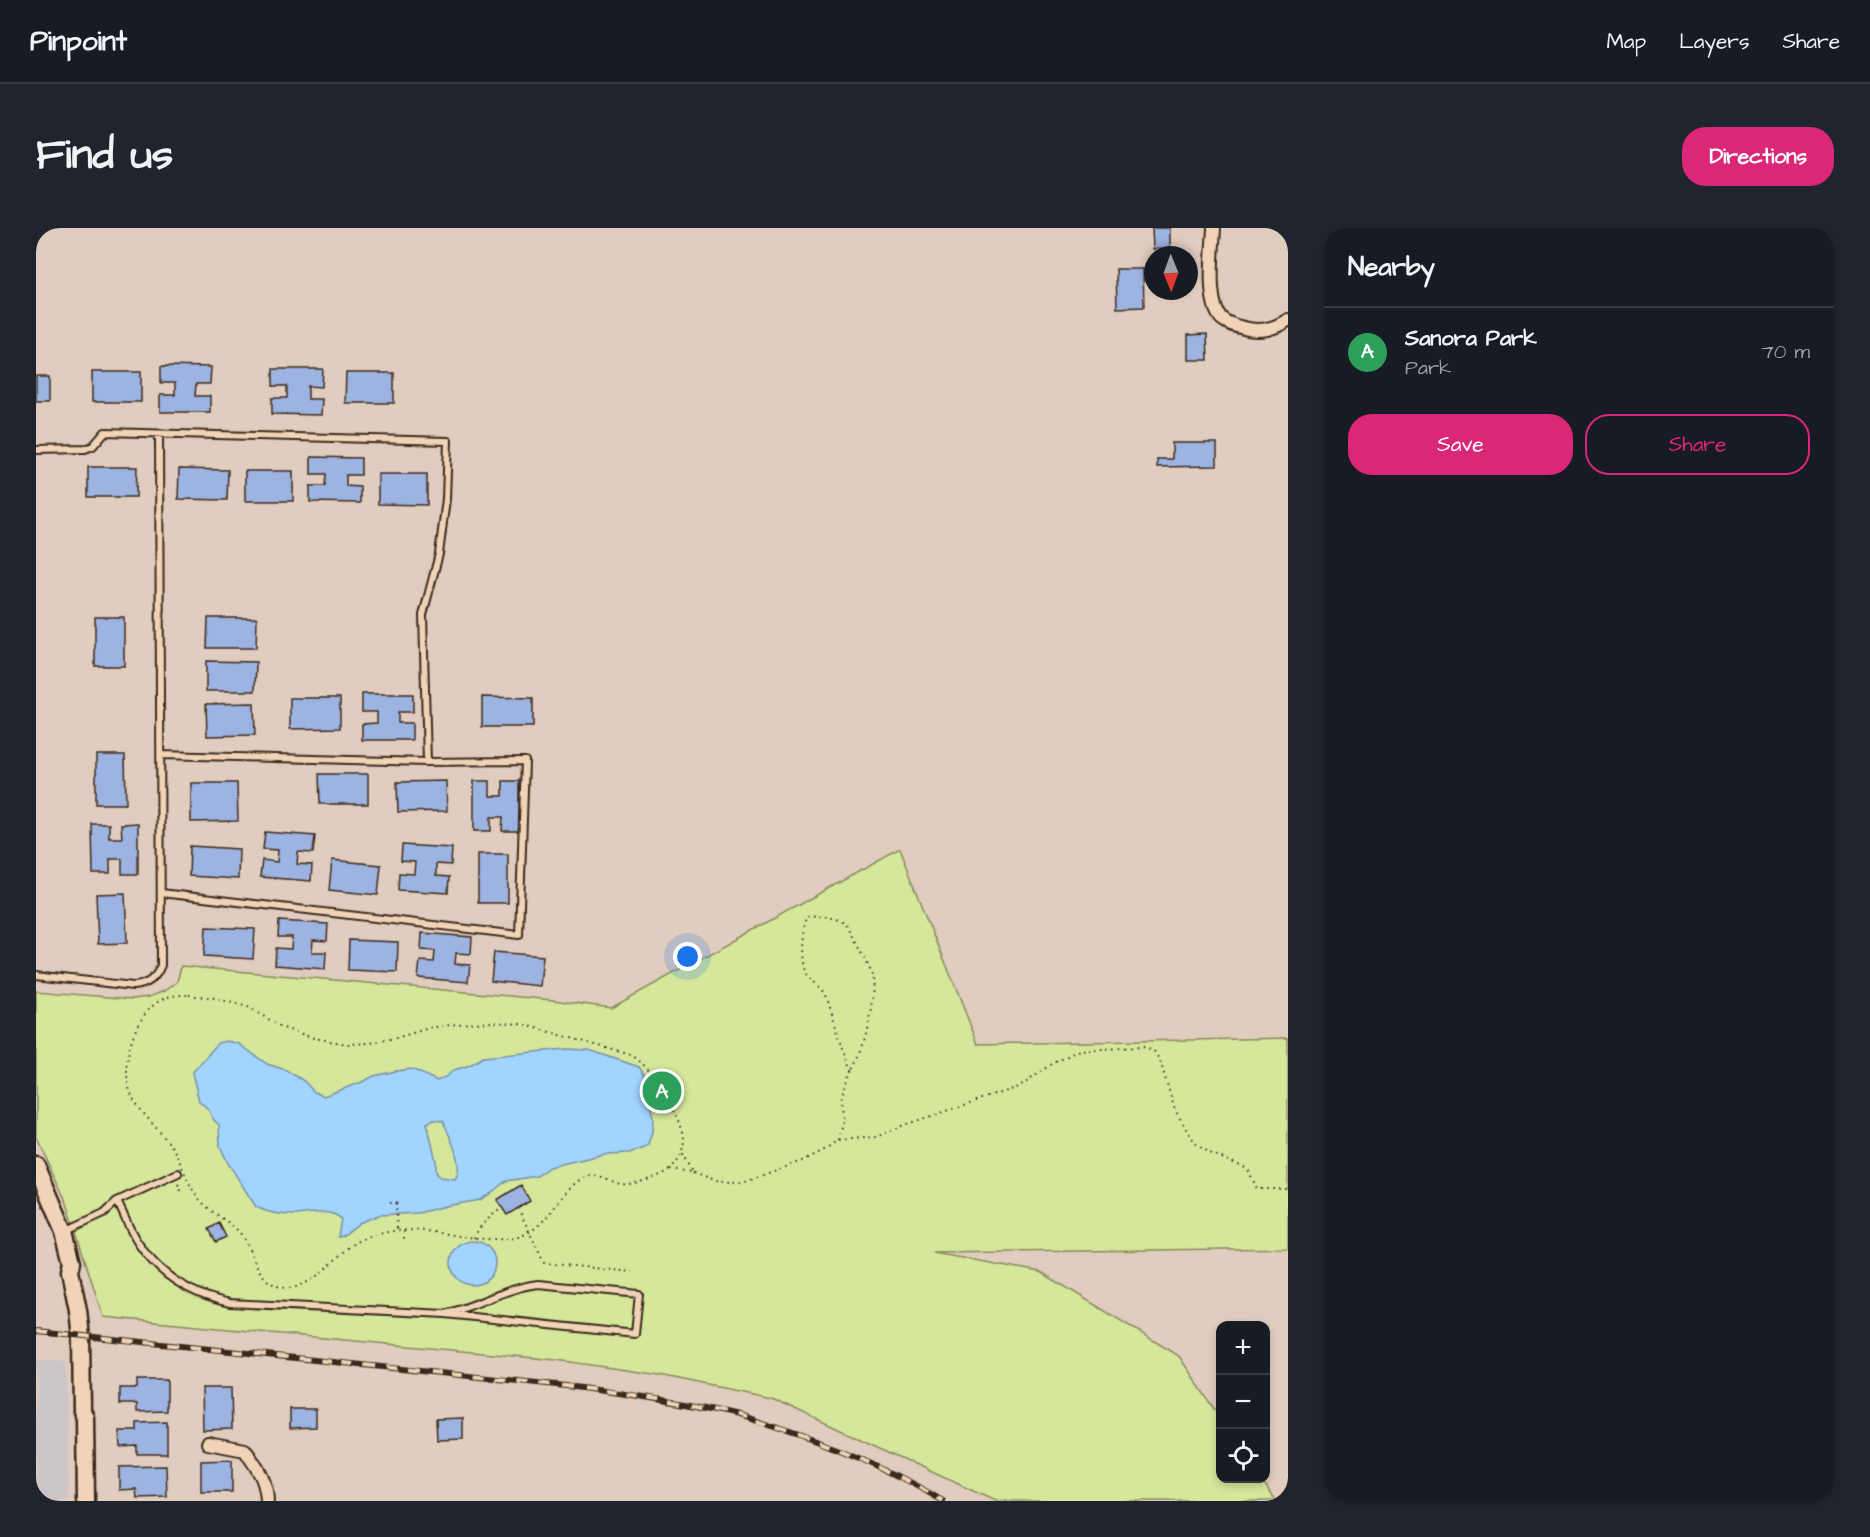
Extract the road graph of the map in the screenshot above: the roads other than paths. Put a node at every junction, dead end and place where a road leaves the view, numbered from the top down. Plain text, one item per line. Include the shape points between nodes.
1 (1214, 228) edge
2 (1288, 320) edge
3 (159, 434) junction
4 (36, 450) edge
5 (161, 755) junction
6 (427, 762) junction
7 (161, 893) junction
8 (36, 975) edge
9 (36, 1165) edge
10 (178, 1173) dead end
11 (117, 1201) junction
12 (64, 1231) junction
13 (445, 1314) junction
14 (208, 1443) dead end
15 (86, 1501) edge
16 (267, 1501) edge

1 - 2 street via 1212,290 1221,318 1248,330 1273,329
3 - 4 lane via 105,432 85,449
3 - 5 lane
3 - 6 lane via 448,441 439,554 423,615
5 - 6 lane
5 - 7 lane
6 - 7 lane via 525,761 519,935
7 - 8 lane via 161,965 149,982 133,986
9 - 12 street
10 - 11 lane
11 - 12 lane via 104,1213
11 - 13 lane via 138,1243 156,1264 180,1284 213,1299
12 - 15 street via 81,1337
13 - 13 lane via 538,1284 639,1294 635,1334
14 - 16 street via 245,1450 263,1478

